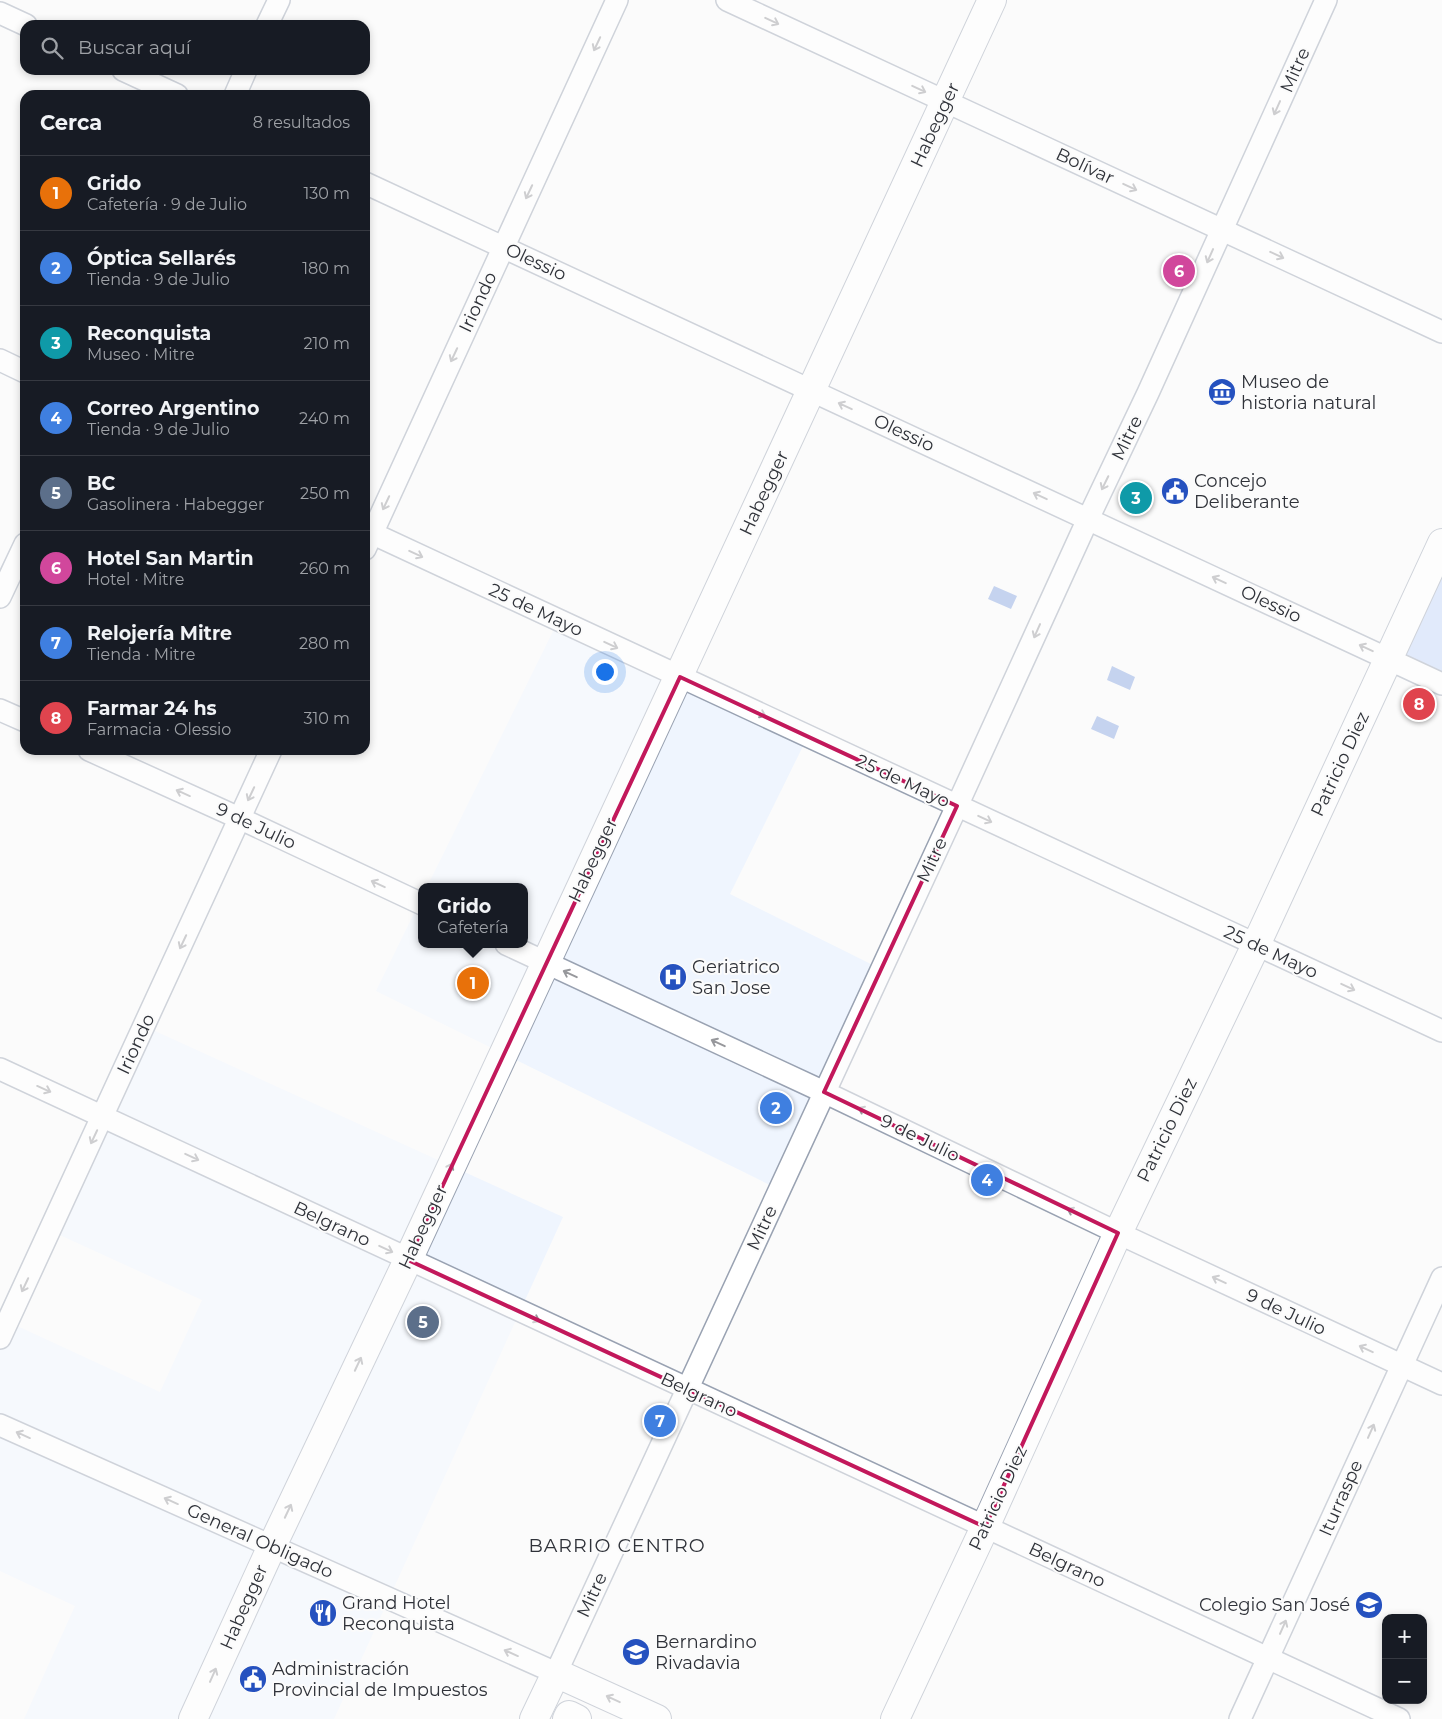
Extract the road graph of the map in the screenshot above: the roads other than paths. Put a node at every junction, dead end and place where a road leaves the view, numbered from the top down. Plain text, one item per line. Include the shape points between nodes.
1 (279, 0) edge
2 (617, 0) edge
3 (727, 0) edge
4 (992, 0) edge
5 (1326, 0) edge
6 (0, 13) edge
7 (269, 20) edge
8 (20, 22) edge
9 (134, 75) edge
10 (244, 75) edge
11 (166, 90) edge
12 (237, 90) edge
13 (946, 102) junction
14 (370, 185) edge
15 (1222, 230) junction
16 (503, 247) junction
17 (1442, 332) edge
18 (0, 360) edge
19 (20, 370) edge
20 (811, 390) junction
21 (1088, 519) junction
22 (370, 532) edge
23 (370, 539) edge
24 (1442, 543) edge
25 (20, 555) edge
26 (0, 597) edge
27 (1388, 658) junction
28 (680, 676) junction
29 (1442, 684) edge
30 (0, 710) edge
31 (20, 719) edge
32 (100, 755) edge
33 (269, 755) edge
34 (957, 806) junction
35 (239, 818) junction
36 (418, 902) edge
37 (1256, 945) junction
38 (515, 948) edge
39 (545, 962) junction
40 (1442, 1031) edge
41 (0, 1069) edge
42 (824, 1092) junction
43 (104, 1116) junction
44 (1118, 1233) junction
45 (408, 1260) junction
46 (1442, 1278) edge
47 (0, 1338) edge
48 (1401, 1365) junction
49 (1442, 1384) edge
50 (688, 1389) junction
51 (0, 1425) edge
52 (985, 1527) junction
53 (272, 1546) junction
54 (1268, 1658) junction
55 (556, 1672) junction
56 (193, 1719) edge
57 (534, 1719) edge
58 (658, 1719) edge
59 (896, 1719) edge
60 (1240, 1719) edge
61 (1399, 1719) edge

1 - 7 street
2 -> 16 street, Iriondo
3 -> 13 street, Bolívar
4 - 13 street, Habegger
5 -> 15 street, Mitre
6 - 8 street
9 - 11 street
10 - 12 street
13 -> 15 street, Bolívar
13 - 20 street, Habegger
14 - 16 street, Olessio
15 -> 17 street, Bolívar
15 -> 21 street, Mitre
16 - 20 street, Olessio
16 -> 22 street, Iriondo
18 - 19 street
21 -> 20 street, Olessio
20 - 28 street, Habegger
27 -> 21 street, Olessio
21 -> 34 street, Mitre
23 -> 28 street, 25 de Mayo
24 - 27 street, Patricio Diez
25 - 26 street
27 - 29 street, Olessio
27 - 37 street, Patricio Diez
28 -> 34 street, 25 de Mayo
28 - 39 street, Habegger
30 - 31 street
35 -> 32 street, 9 de Julio
33 -> 35 street, Iriondo
34 -> 37 street, 25 de Mayo
34 - 42 street, Mitre
36 -> 35 street, 9 de Julio
35 -> 43 street, Iriondo
37 -> 40 street, 25 de Mayo
37 - 44 street, Patricio Diez
38 - 39 street, 9 de Julio
42 -> 39 street, 9 de Julio
45 -> 39 street, Habegger
41 -> 43 street, Belgrano
44 -> 42 street, 9 de Julio
42 - 50 street, Mitre
43 -> 45 street, Belgrano
43 -> 47 street, Iriondo
48 -> 44 street, 9 de Julio
44 - 52 street, Patricio Diez
45 -> 50 street, Belgrano
53 -> 45 street, Habegger
46 - 48 street, Iturraspe
48 - 49 street, 9 de Julio
54 -> 48 street, Iturraspe
50 - 52 street, Belgrano
50 - 55 street, Mitre
53 -> 51 street, General Obligado
52 - 54 street, Belgrano
52 - 59 street, Patricio Diez
55 -> 53 street, General Obligado
56 -> 53 street, Habegger
54 - 60 street, Iturraspe
54 - 61 street, Belgrano
55 - 57 street, Mitre
58 -> 55 street, General Obligado

